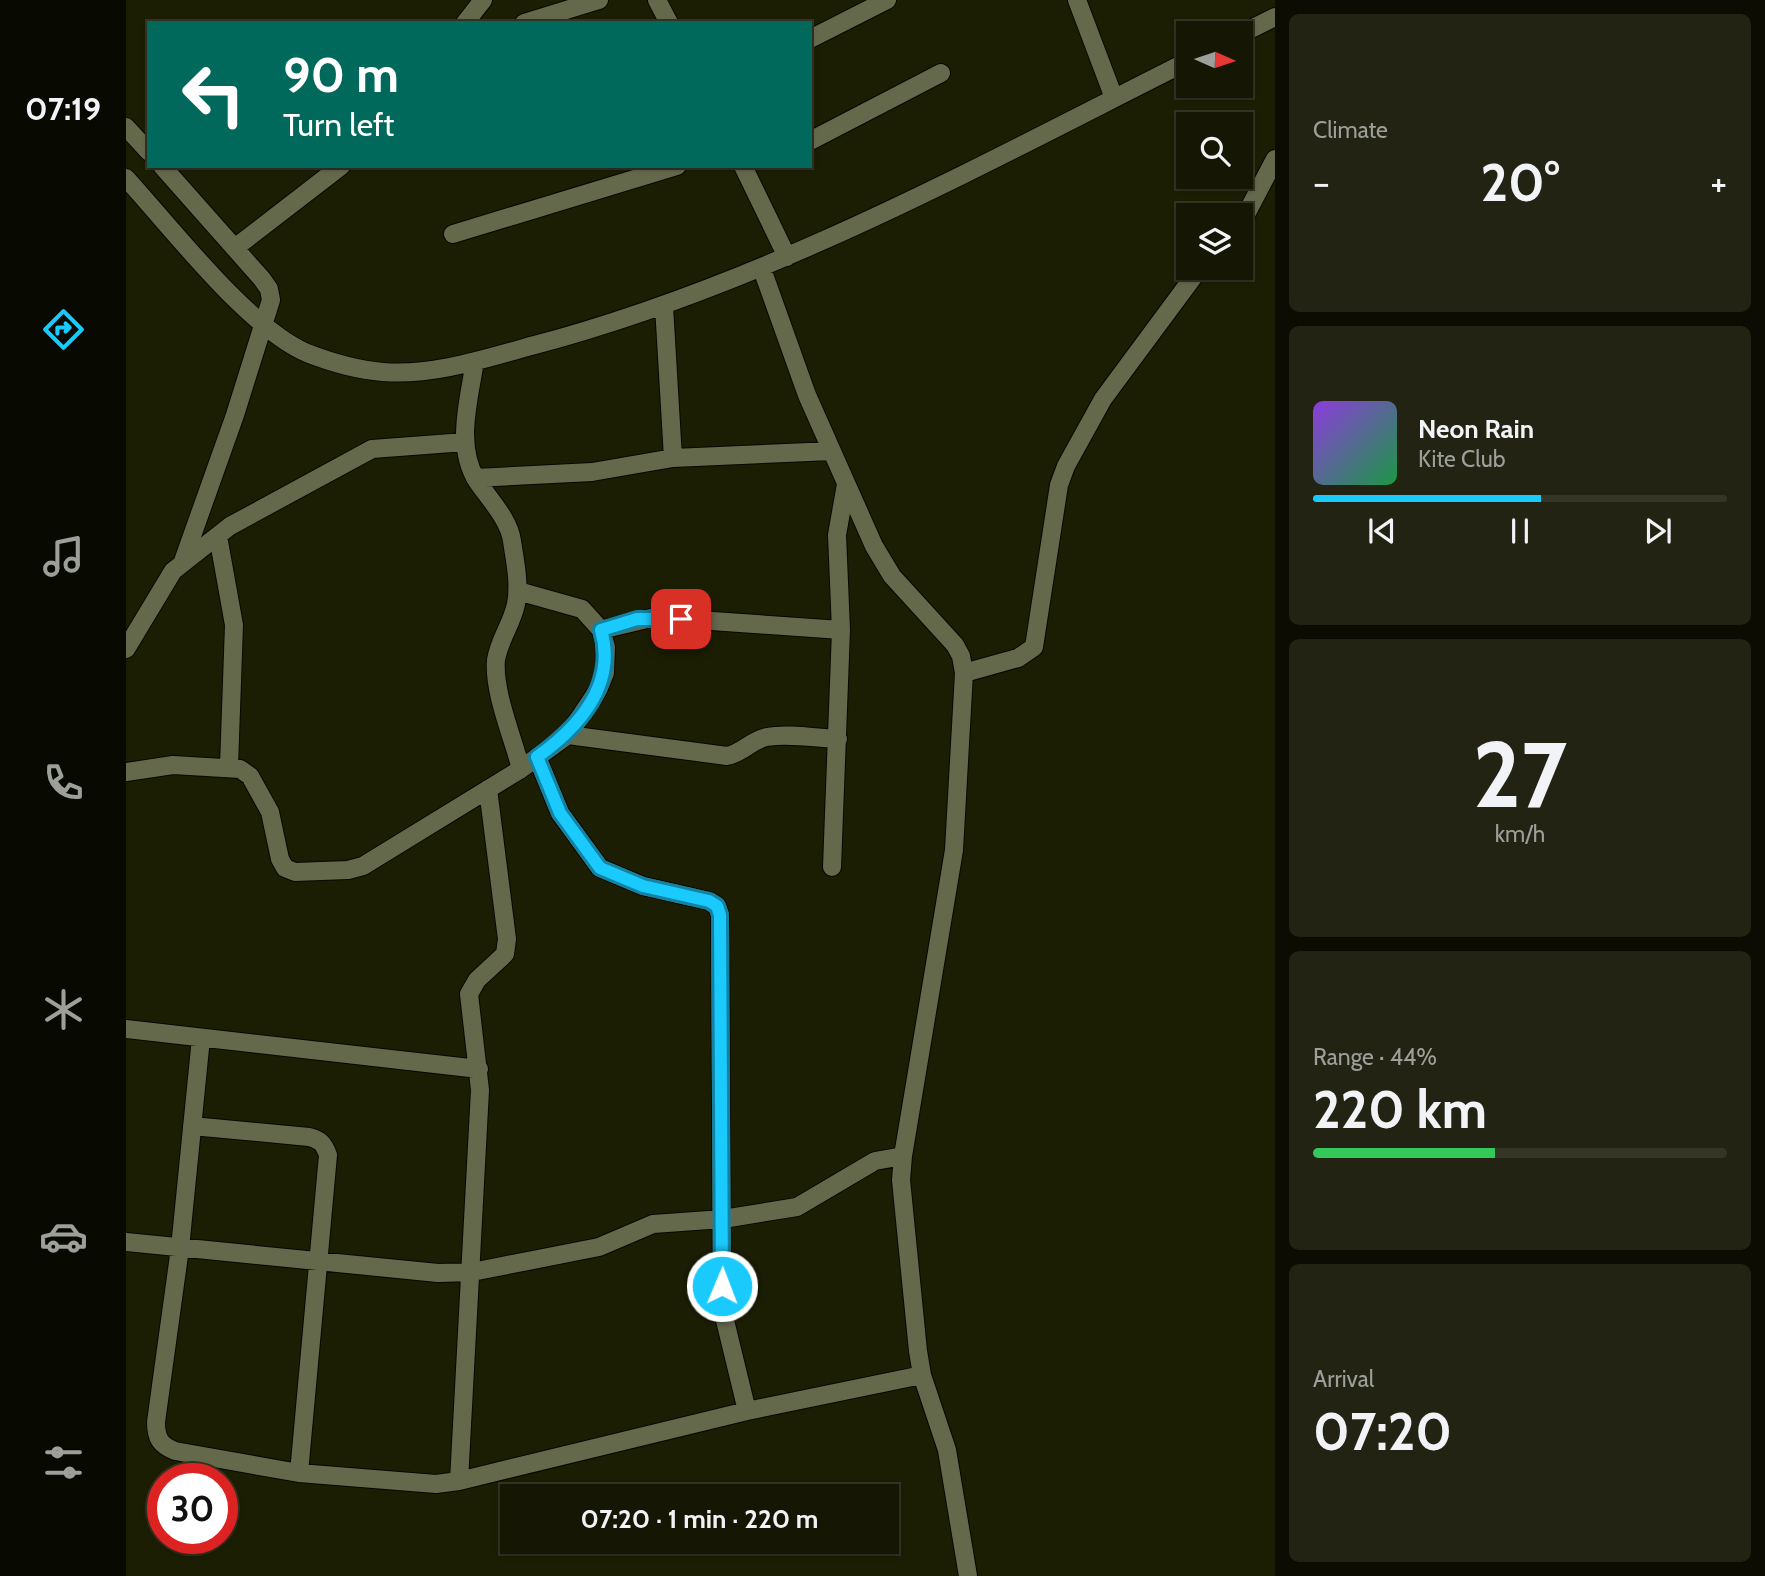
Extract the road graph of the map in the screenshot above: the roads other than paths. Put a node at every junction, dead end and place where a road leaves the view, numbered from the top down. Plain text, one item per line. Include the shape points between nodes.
1 (483, 0) edge
2 (599, 0) edge
3 (887, 0) edge
4 (1077, 0) edge
5 (1275, 17) edge
6 (467, 21) edge
7 (531, 21) edge
8 (1253, 28) edge
9 (812, 38) edge
10 (1176, 67) edge
11 (941, 73) dead end
12 (1114, 98) junction
13 (126, 127) edge
14 (812, 140) edge
15 (147, 150) edge
16 (1275, 159) edge
17 (164, 168) edge
18 (338, 168) edge
19 (670, 168) edge
20 (748, 168) edge
21 (126, 178) edge
22 (1252, 203) edge
23 (453, 234) dead end
24 (236, 247) junction
25 (786, 257) junction
26 (762, 269) junction
27 (1191, 280) edge
28 (664, 306) junction
29 (265, 324) junction
30 (475, 361) junction
31 (465, 442) junction
32 (832, 451) junction
33 (673, 458) junction
34 (475, 478) junction
35 (846, 484) junction
36 (218, 536) junction
37 (182, 564) junction
38 (518, 591) junction
39 (601, 630) junction
40 (841, 630) junction
41 (126, 649) edge
42 (964, 673) junction
43 (568, 735) junction
44 (838, 739) junction
45 (537, 757) junction
46 (229, 766) junction
47 (521, 769) junction
48 (126, 772) edge
49 (488, 789) junction
50 (832, 867) dead end
51 (126, 1029) edge
52 (201, 1038) junction
53 (479, 1069) junction
54 (192, 1126) junction
55 (903, 1156) junction
56 (723, 1219) junction
57 (126, 1242) edge
58 (180, 1248) junction
59 (318, 1261) junction
60 (472, 1272) junction
61 (922, 1375) junction
62 (747, 1411) junction
63 (299, 1473) junction
64 (459, 1481) junction
65 (968, 1576) edge

1 - 6 street
2 - 7 street
3 - 9 street
4 - 12 street
5 - 8 street
10 - 12 street
11 - 14 street
12 - 25 street
13 - 15 street
16 - 22 street
17 - 24 street
18 - 24 street
19 - 23 street
20 - 25 street
21 - 29 street via 244,308
24 - 29 street via 269,289
25 - 26 street
26 - 28 street
26 - 32 street
27 - 42 street via 1103,399 1066,466 1059,485 1034,647 1018,659
28 - 30 street via 617,324
28 - 33 street
29 - 30 street via 309,353 363,369 386,373
29 - 37 street
30 - 31 street
31 - 34 street
31 - 36 street via 372,449
32 - 33 street
32 - 35 street
33 - 34 street via 592,472
34 - 38 street via 512,536
35 - 40 street via 837,535
35 - 42 street via 883,563 955,645
36 - 37 street
36 - 46 street via 234,625
37 - 41 street via 164,583
38 - 39 street via 582,608
38 - 47 street via 496,662
39 - 40 street via 655,617
39 - 43 street via 605,673
40 - 44 street
42 - 55 street via 954,850
43 - 44 street via 727,756 769,737
43 - 45 street
44 - 50 street
45 - 47 street
45 - 56 street via 560,813 600,868 643,886 717,906
46 - 48 street via 173,765
46 - 49 street via 250,776 270,812 280,859 285,868 295,872 363,866
47 - 49 street
49 - 53 street via 507,939 506,954 477,980 469,994
51 - 52 street
52 - 53 street
52 - 54 street
53 - 60 street
54 - 58 street
54 - 59 street via 319,1139 328,1155
55 - 56 street via 875,1161 797,1207
55 - 61 street via 901,1180
56 - 60 street via 653,1224 599,1247
56 - 62 street via 722,1308
57 - 58 street
58 - 59 street
58 - 63 street via 156,1436 163,1446 175,1451
59 - 60 street
59 - 63 street
60 - 64 street
61 - 62 street
61 - 65 street via 947,1450
62 - 64 street
63 - 64 street via 436,1484

